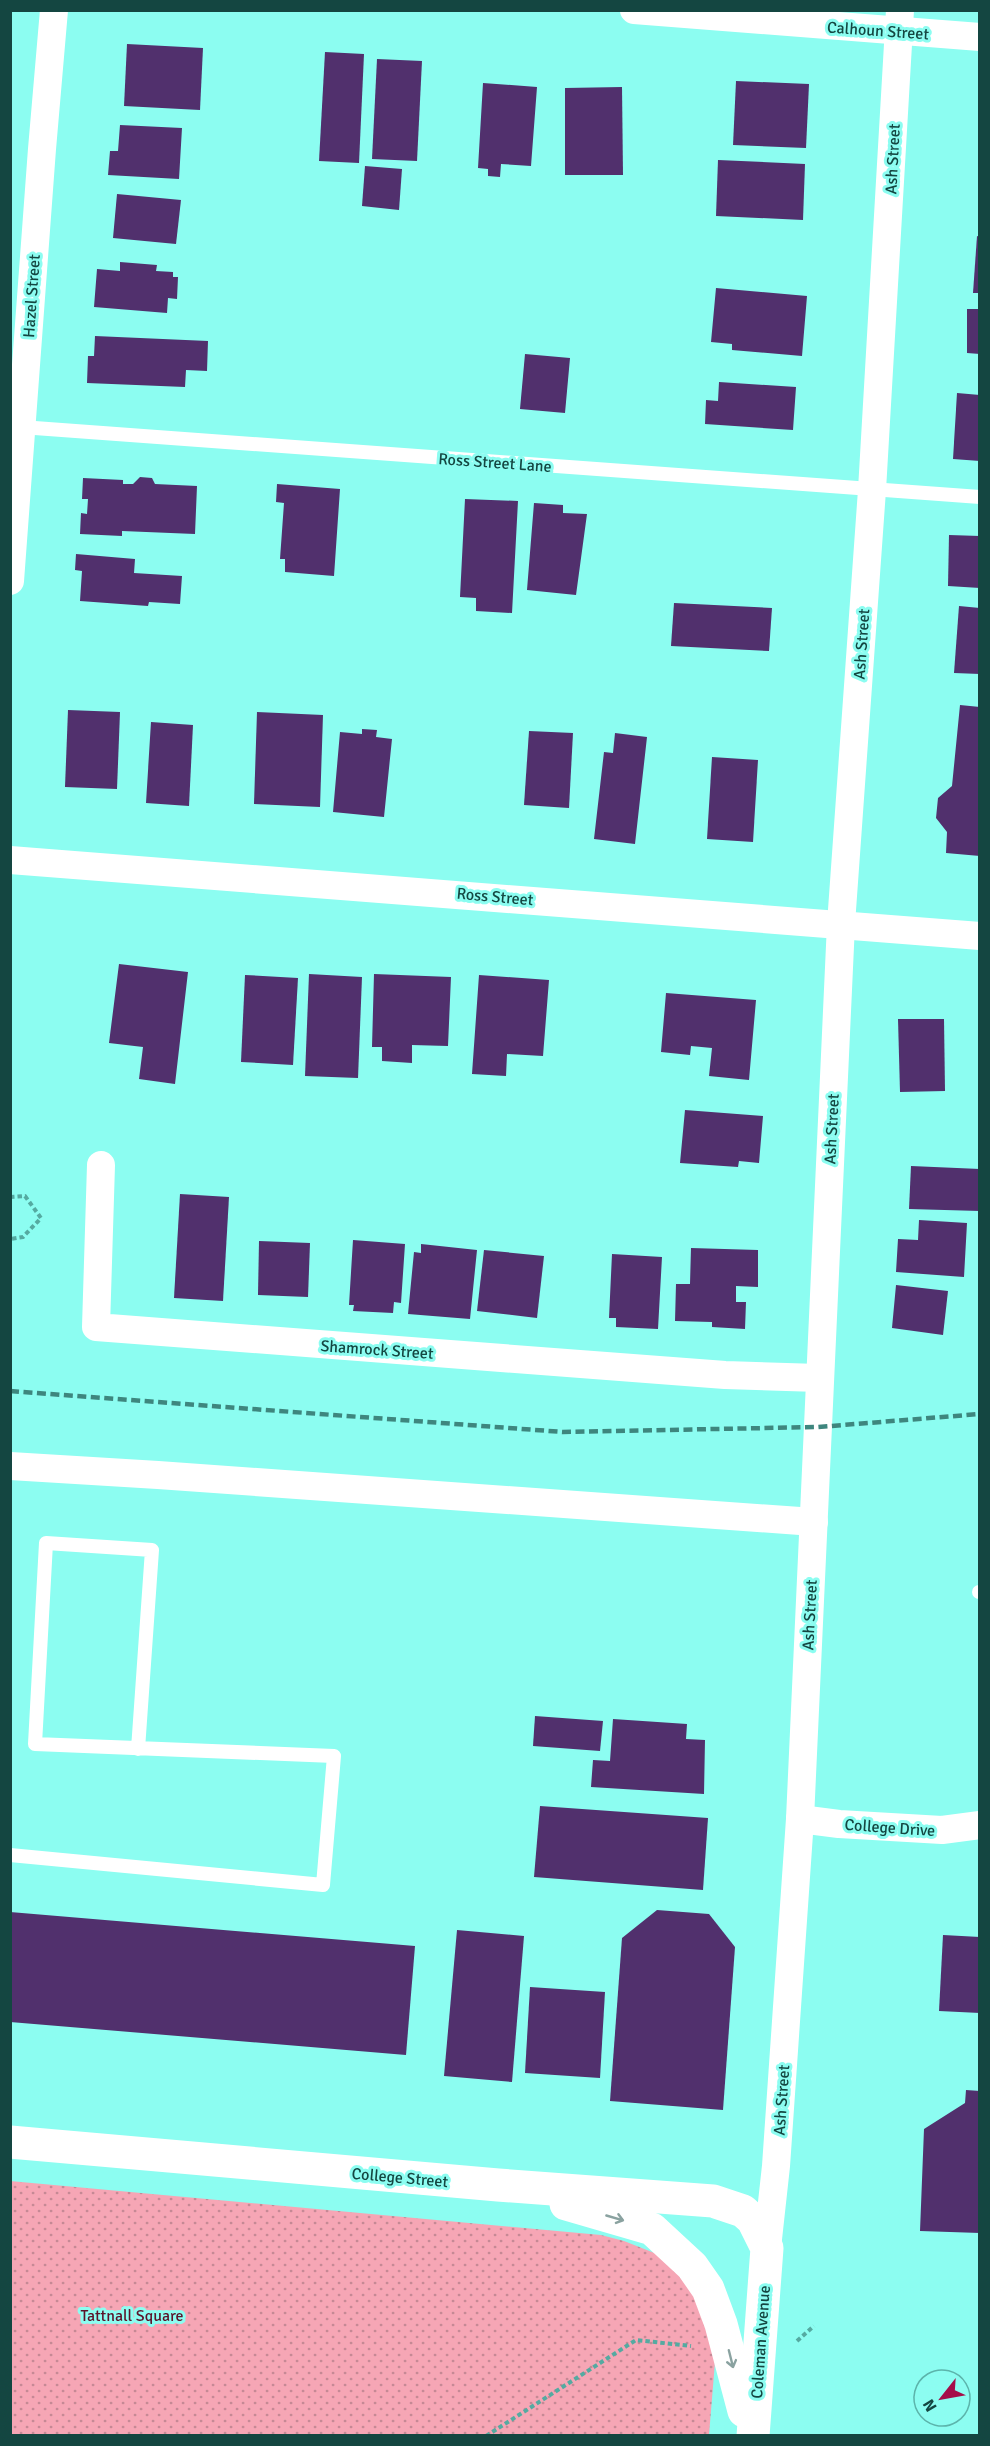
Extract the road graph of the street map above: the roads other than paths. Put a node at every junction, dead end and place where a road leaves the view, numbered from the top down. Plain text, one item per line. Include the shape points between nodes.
1 (54, 10) edge
2 (634, 10) edge
3 (900, 21) edge
4 (980, 37) edge
5 (16, 426) edge
6 (872, 490) junction
7 (980, 497) edge
8 (10, 581) edge
9 (10, 860) edge
10 (841, 924) junction
11 (980, 936) edge
12 (102, 1165) dead end
13 (819, 1378) junction
14 (10, 1467) edge
15 (814, 1522) junction
16 (138, 1749) junction
17 (800, 1819) junction
18 (980, 1825) edge
19 (10, 1855) edge
20 (10, 2142) edge
21 (498, 2185) junction
22 (767, 2248) junction
23 (743, 2350) junction
24 (752, 2436) edge

1 - 5 street, Hazel Street
2 - 3 street, Calhoun Street
3 - 4 street, Calhoun Street
3 - 6 street, Ash Street
5 - 6 lane, Ross Street Lane
5 - 8 street, Hazel Street
6 - 7 lane, Ross Street Lane
6 - 10 street, Ash Street
9 - 10 street, Ross Street
10 - 11 street, Ross Street
10 - 13 street, Ash Street
12 - 13 street, Shamrock Street via 96,1327 725,1375
13 - 15 street, Ash Street
14 - 15 street
15 - 17 street, Ash Street
16 - 16 lane via 35,1744 46,1543 152,1550
16 - 19 lane via 334,1756 323,1885
17 - 18 street, College Drive via 942,1830
17 - 22 street, Ash Street
20 - 21 street, College Street
21 - 22 street, College Street via 713,2200 743,2211 753,2220
21 -> 23 street via 652,2229 692,2266
22 - 23 street, Coleman Avenue
23 - 24 street, Coleman Avenue

